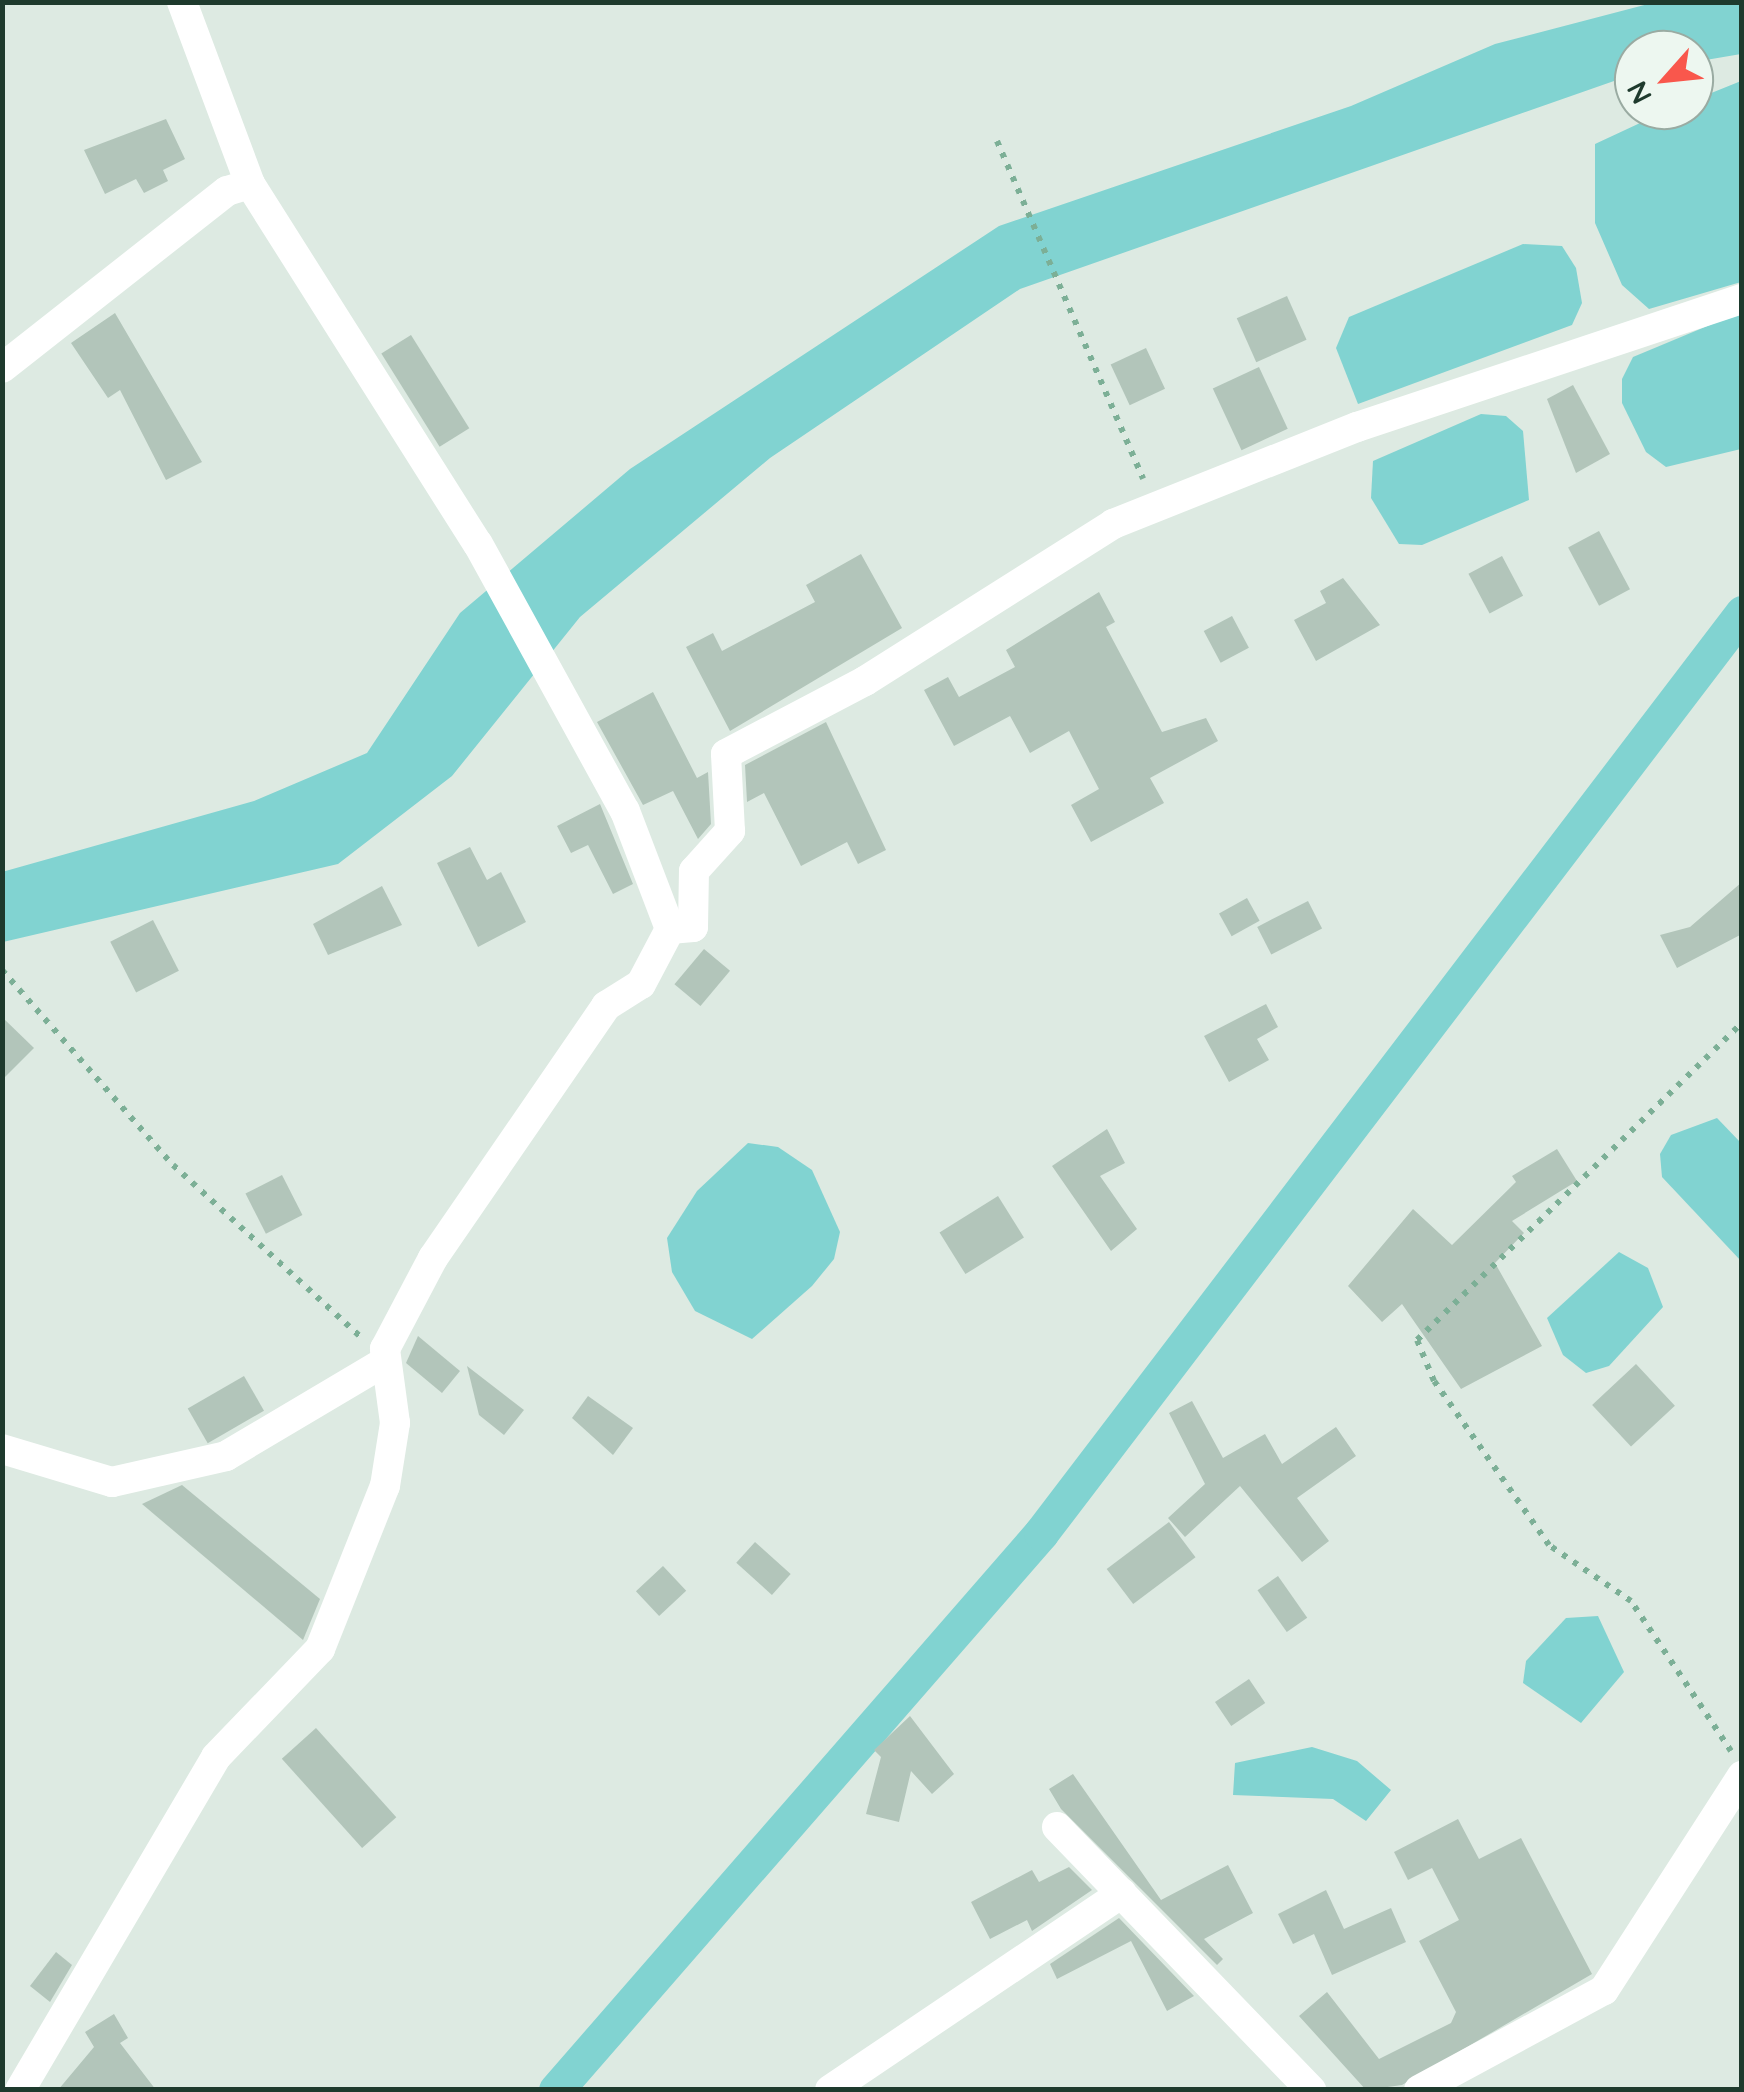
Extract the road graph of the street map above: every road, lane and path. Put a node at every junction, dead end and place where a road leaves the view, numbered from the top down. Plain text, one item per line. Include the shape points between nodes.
1 (182, 2) edge
2 (997, 140) dead end
3 (250, 184) junction
4 (1742, 300) edge
5 (2, 368) edge
6 (1156, 507) junction
7 (670, 930) junction
8 (2, 970) edge
9 (1742, 1023) edge
10 (384, 1362) junction
11 (2, 1449) edge
12 (1742, 1772) edge
13 (1057, 1827) dead end
14 (1122, 1893) junction
15 (20, 2090) edge
16 (830, 2090) edge
17 (1311, 2090) edge
18 (1419, 2090) edge

1 - 3 street
2 - 6 path
3 - 5 street via 227,191
3 - 7 street via 478,544 550,671 625,811
4 - 6 street via 1357,427
6 - 7 street via 1031,571 865,681 736,745 723,764 730,831 694,871 693,927
7 - 10 street via 641,984 606,1006 432,1258
8 - 10 path via 173,1166
9 - 12 path via 1417,1340 1434,1380 1549,1545 1631,1601
10 - 11 street via 226,1456 112,1482
10 - 15 street via 395,1424 386,1486 325,1639 216,1758
12 - 18 street via 1604,1990
13 - 14 street
14 - 16 street
14 - 17 street

